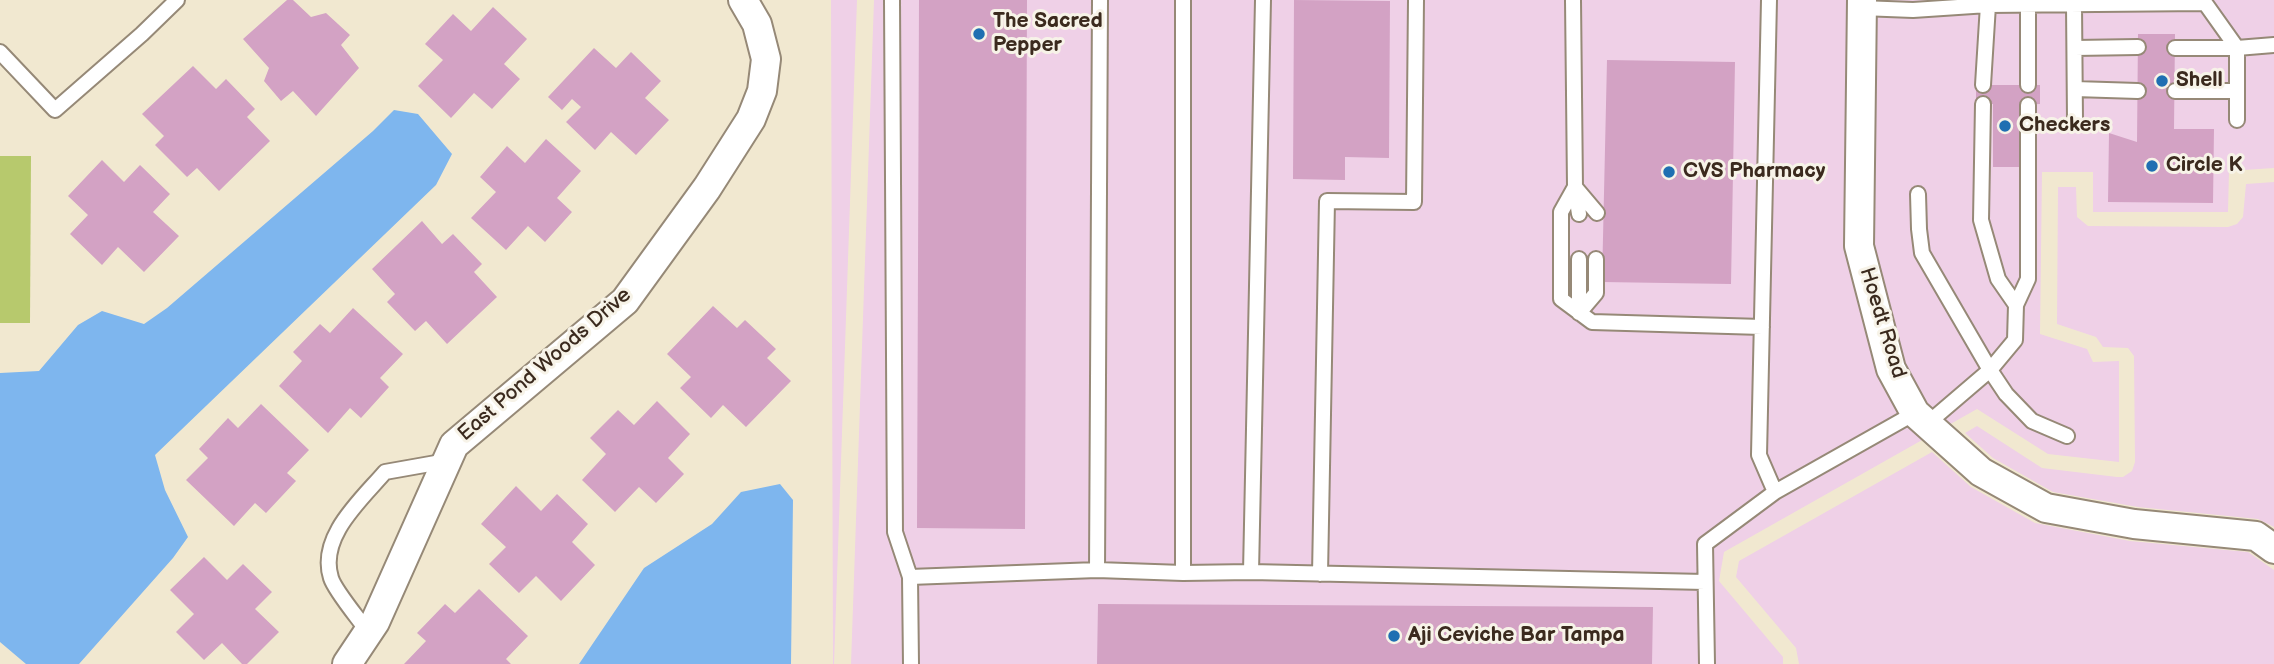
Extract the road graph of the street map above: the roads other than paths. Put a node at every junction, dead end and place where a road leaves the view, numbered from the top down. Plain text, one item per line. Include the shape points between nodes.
1 (177, 0) edge
2 (743, 0) edge
3 (892, 0) edge
4 (1100, 0) edge
5 (1183, 0) edge
6 (1264, 0) edge
7 (1416, 0) edge
8 (1573, 0) edge
9 (1769, 0) edge
10 (1862, 4) edge
11 (1988, 5) junction
12 (2028, 5) junction
13 (2074, 5) junction
14 (2274, 46) edge
15 (2138, 47) dead end
16 (2075, 48) junction
17 (2175, 48) dead end
18 (2237, 48) junction
19 (0, 52) edge
20 (1983, 85) dead end
21 (2028, 85) dead end
22 (2075, 89) junction
23 (2138, 91) dead end
24 (2175, 91) dead end
25 (2237, 91) junction
26 (1983, 104) dead end
27 (2028, 105) dead end
28 (2075, 120) dead end
29 (2237, 120) dead end
30 (1575, 187) junction
31 (1918, 194) dead end
32 (1597, 213) dead end
33 (1579, 214) dead end
34 (1579, 259) dead end
35 (1596, 259) dead end
36 (2016, 304) junction
37 (1579, 313) junction
38 (1762, 327) junction
39 (1990, 370) junction
40 (1921, 418) junction
41 (2067, 436) dead end
42 (447, 461) junction
43 (1776, 492) junction
44 (2274, 549) edge
45 (1097, 570) junction
46 (1251, 572) junction
47 (1183, 573) junction
48 (1320, 574) junction
49 (910, 577) junction
50 (1706, 582) junction
51 (368, 632) junction
52 (347, 664) edge
53 (911, 664) edge
54 (1707, 664) edge

1 - 19 lane via 55,110
2 - 42 street, East Pond Woods Drive via 757,24 766,59 762,91 743,134 625,301 454,445
3 - 49 lane via 895,532
4 - 45 lane
5 - 47 lane
6 - 46 lane
7 - 48 lane via 1414,202 1327,201
8 - 30 lane
9 - 38 lane
10 - 11 lane via 1913,10
10 - 40 street, Hoedt Road via 1859,246 1891,369
11 - 12 lane
11 - 20 lane
12 - 13 lane
12 - 21 lane
13 - 16 lane
13 - 18 lane via 2205,3
14 - 18 lane
15 - 16 lane
16 - 22 lane
17 - 18 lane
18 - 25 lane
22 - 23 lane
22 - 28 lane
24 - 25 lane
25 - 29 lane
26 - 36 lane via 1981,220 1998,279
27 - 36 lane via 2028,279
30 - 32 lane
30 - 33 lane
30 - 37 lane via 1561,212 1561,299
31 - 39 lane via 1922,253
34 - 37 lane
35 - 37 lane via 1596,293
36 - 39 lane via 2015,340
37 - 38 lane via 1592,322
38 - 43 lane via 1759,455
39 - 40 lane
39 - 41 lane via 2032,421
40 - 43 lane
40 - 44 street, Hoedt Road via 1981,472 2046,508 2134,524 2256,536
42 - 51 street, East Pond Woods Drive
42 - 51 lane via 385,472 348,516 329,549 331,579
43 - 50 lane via 1705,544
45 - 47 lane
45 - 49 lane
46 - 47 lane
46 - 48 lane
48 - 50 lane
49 - 53 lane
50 - 54 lane
51 - 52 street, East Pond Woods Drive

